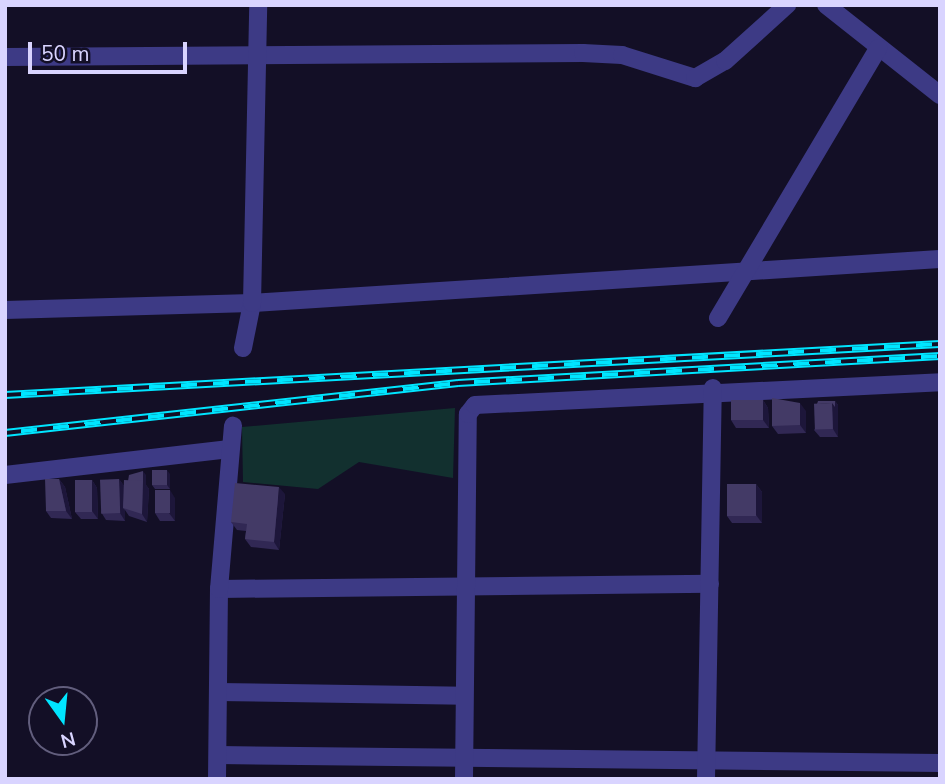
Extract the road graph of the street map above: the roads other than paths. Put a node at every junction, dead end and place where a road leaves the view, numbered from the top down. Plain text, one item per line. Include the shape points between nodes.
1 (258, 5) edge
2 (787, 5) edge
3 (826, 5) edge
4 (878, 48) junction
5 (256, 55) junction
6 (5, 57) edge
7 (940, 95) edge
8 (937, 256) edge
9 (740, 275) junction
10 (252, 303) junction
11 (5, 310) edge
12 (718, 318) dead end
13 (243, 348) dead end
14 (940, 382) edge
15 (713, 388) junction
16 (233, 426) dead end
17 (229, 449) junction
18 (5, 475) edge
19 (466, 584) junction
20 (710, 584) junction
21 (219, 589) junction
22 (218, 692) junction
23 (464, 696) junction
24 (218, 755) junction
25 (464, 758) junction
26 (707, 759) junction
27 (940, 763) edge
28 (217, 779) edge
29 (464, 779) edge
30 (706, 779) edge

1 - 5 street
2 - 5 street via 725,61 695,78 622,55 583,52
3 - 4 street
4 - 7 street
4 - 9 street
5 - 6 street
5 - 10 street
8 - 9 street
9 - 10 street
9 - 12 street
10 - 11 street
10 - 13 street
14 - 15 street
15 - 19 street via 475,405 468,414
15 - 20 street
16 - 17 street
17 - 18 street
17 - 21 street
19 - 20 street
19 - 21 street
19 - 23 street
20 - 26 street
21 - 22 street
22 - 23 street
22 - 24 street
23 - 25 street
24 - 25 street
24 - 28 street
25 - 26 street
25 - 29 street
26 - 27 street
26 - 30 street

